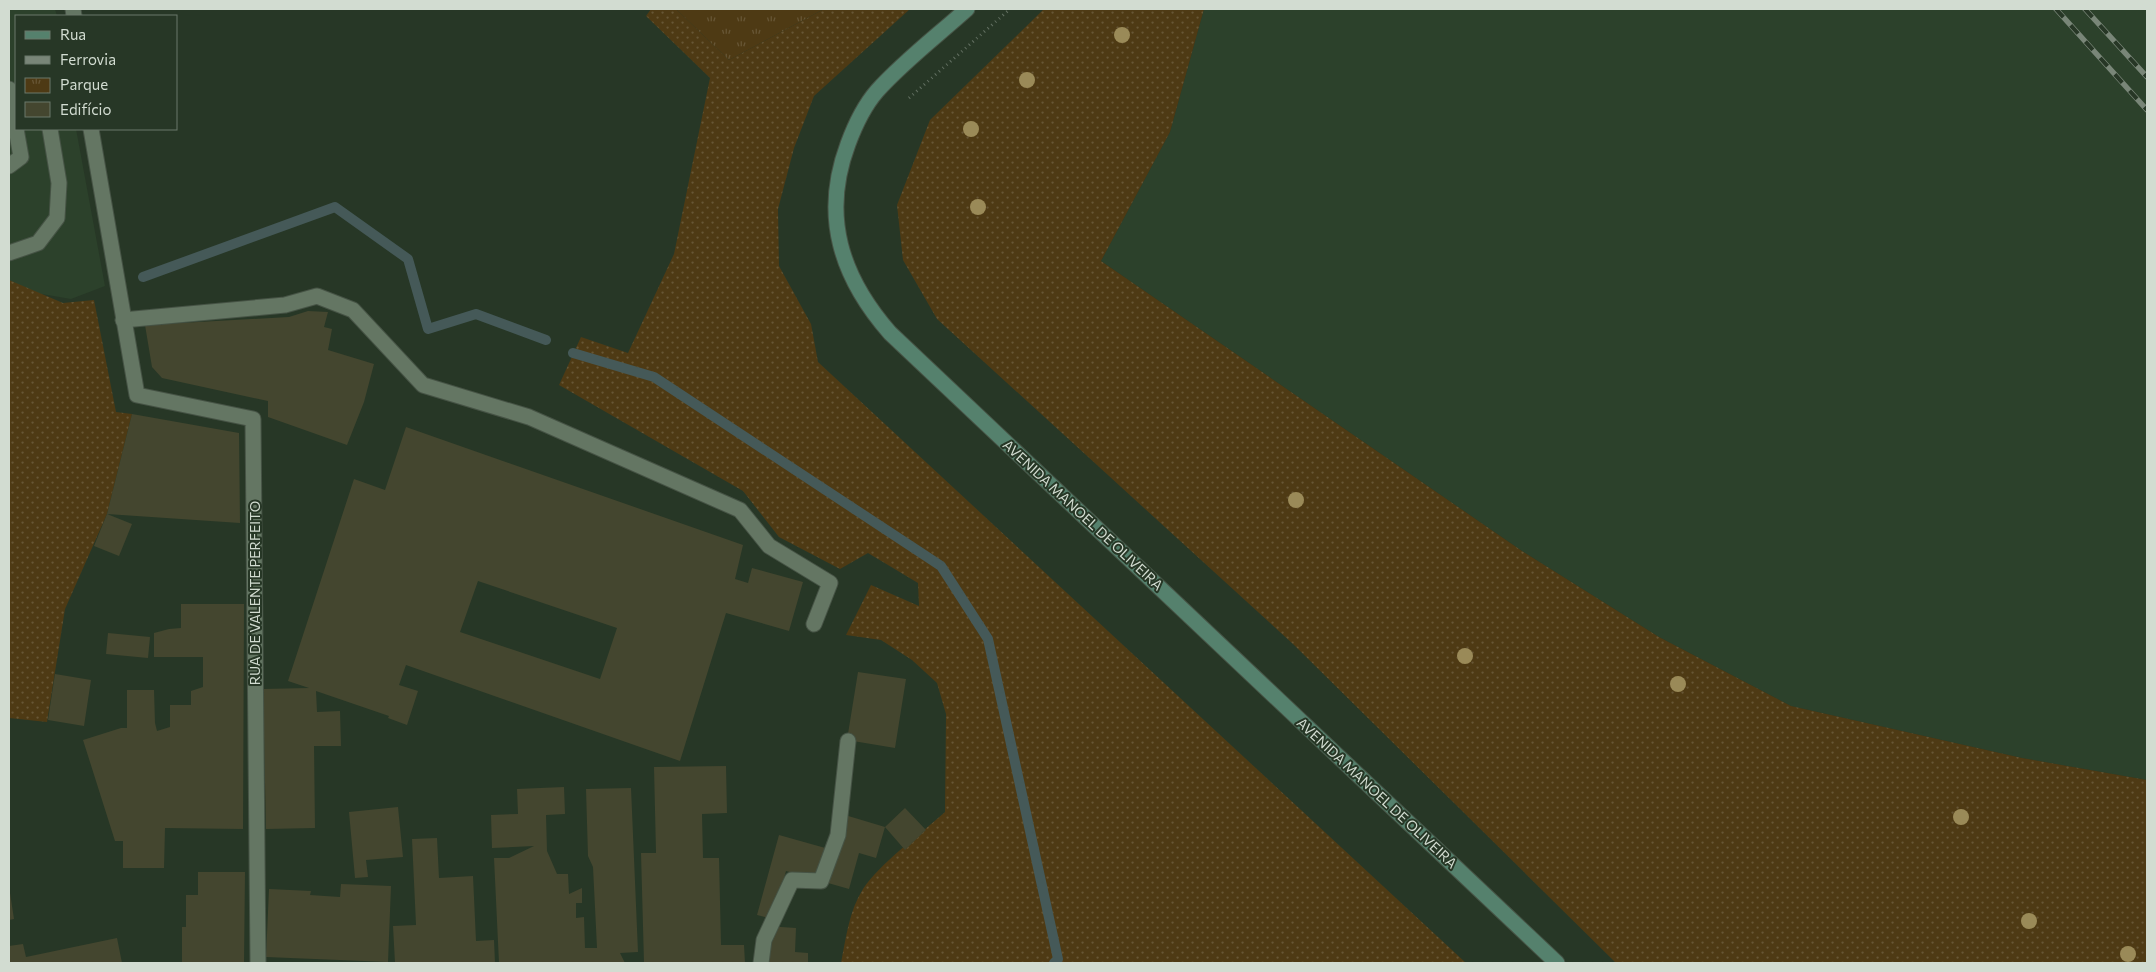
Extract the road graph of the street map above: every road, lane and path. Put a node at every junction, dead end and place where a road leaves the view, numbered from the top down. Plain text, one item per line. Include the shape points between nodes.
1 (967, 9) edge
2 (1010, 9) edge
3 (9, 89) edge
4 (907, 100) dead end
5 (15, 123) edge
6 (16, 130) edge
7 (50, 130) edge
8 (91, 130) edge
9 (9, 166) edge
10 (9, 253) edge
11 (123, 320) junction
12 (814, 624) dead end
13 (848, 741) dead end
14 (258, 963) edge
15 (760, 963) edge
16 (1557, 963) edge

1 - 16 main road, AVENIDA MANOEL DE OLIVEIRA via 876,92 853,131 839,174 836,215 842,253 859,292 890,333
2 - 4 path
3 - 5 street
6 - 9 street via 21,157
7 - 10 street via 59,183 57,218 38,243
8 - 11 street
11 - 12 street via 285,305 317,296 353,310 423,385 528,417 740,510 769,546 830,583
11 - 14 street, RUA DE VALENTE PERFEITO via 137,395 253,419
13 - 15 street via 838,835 821,881 792,880 764,940

